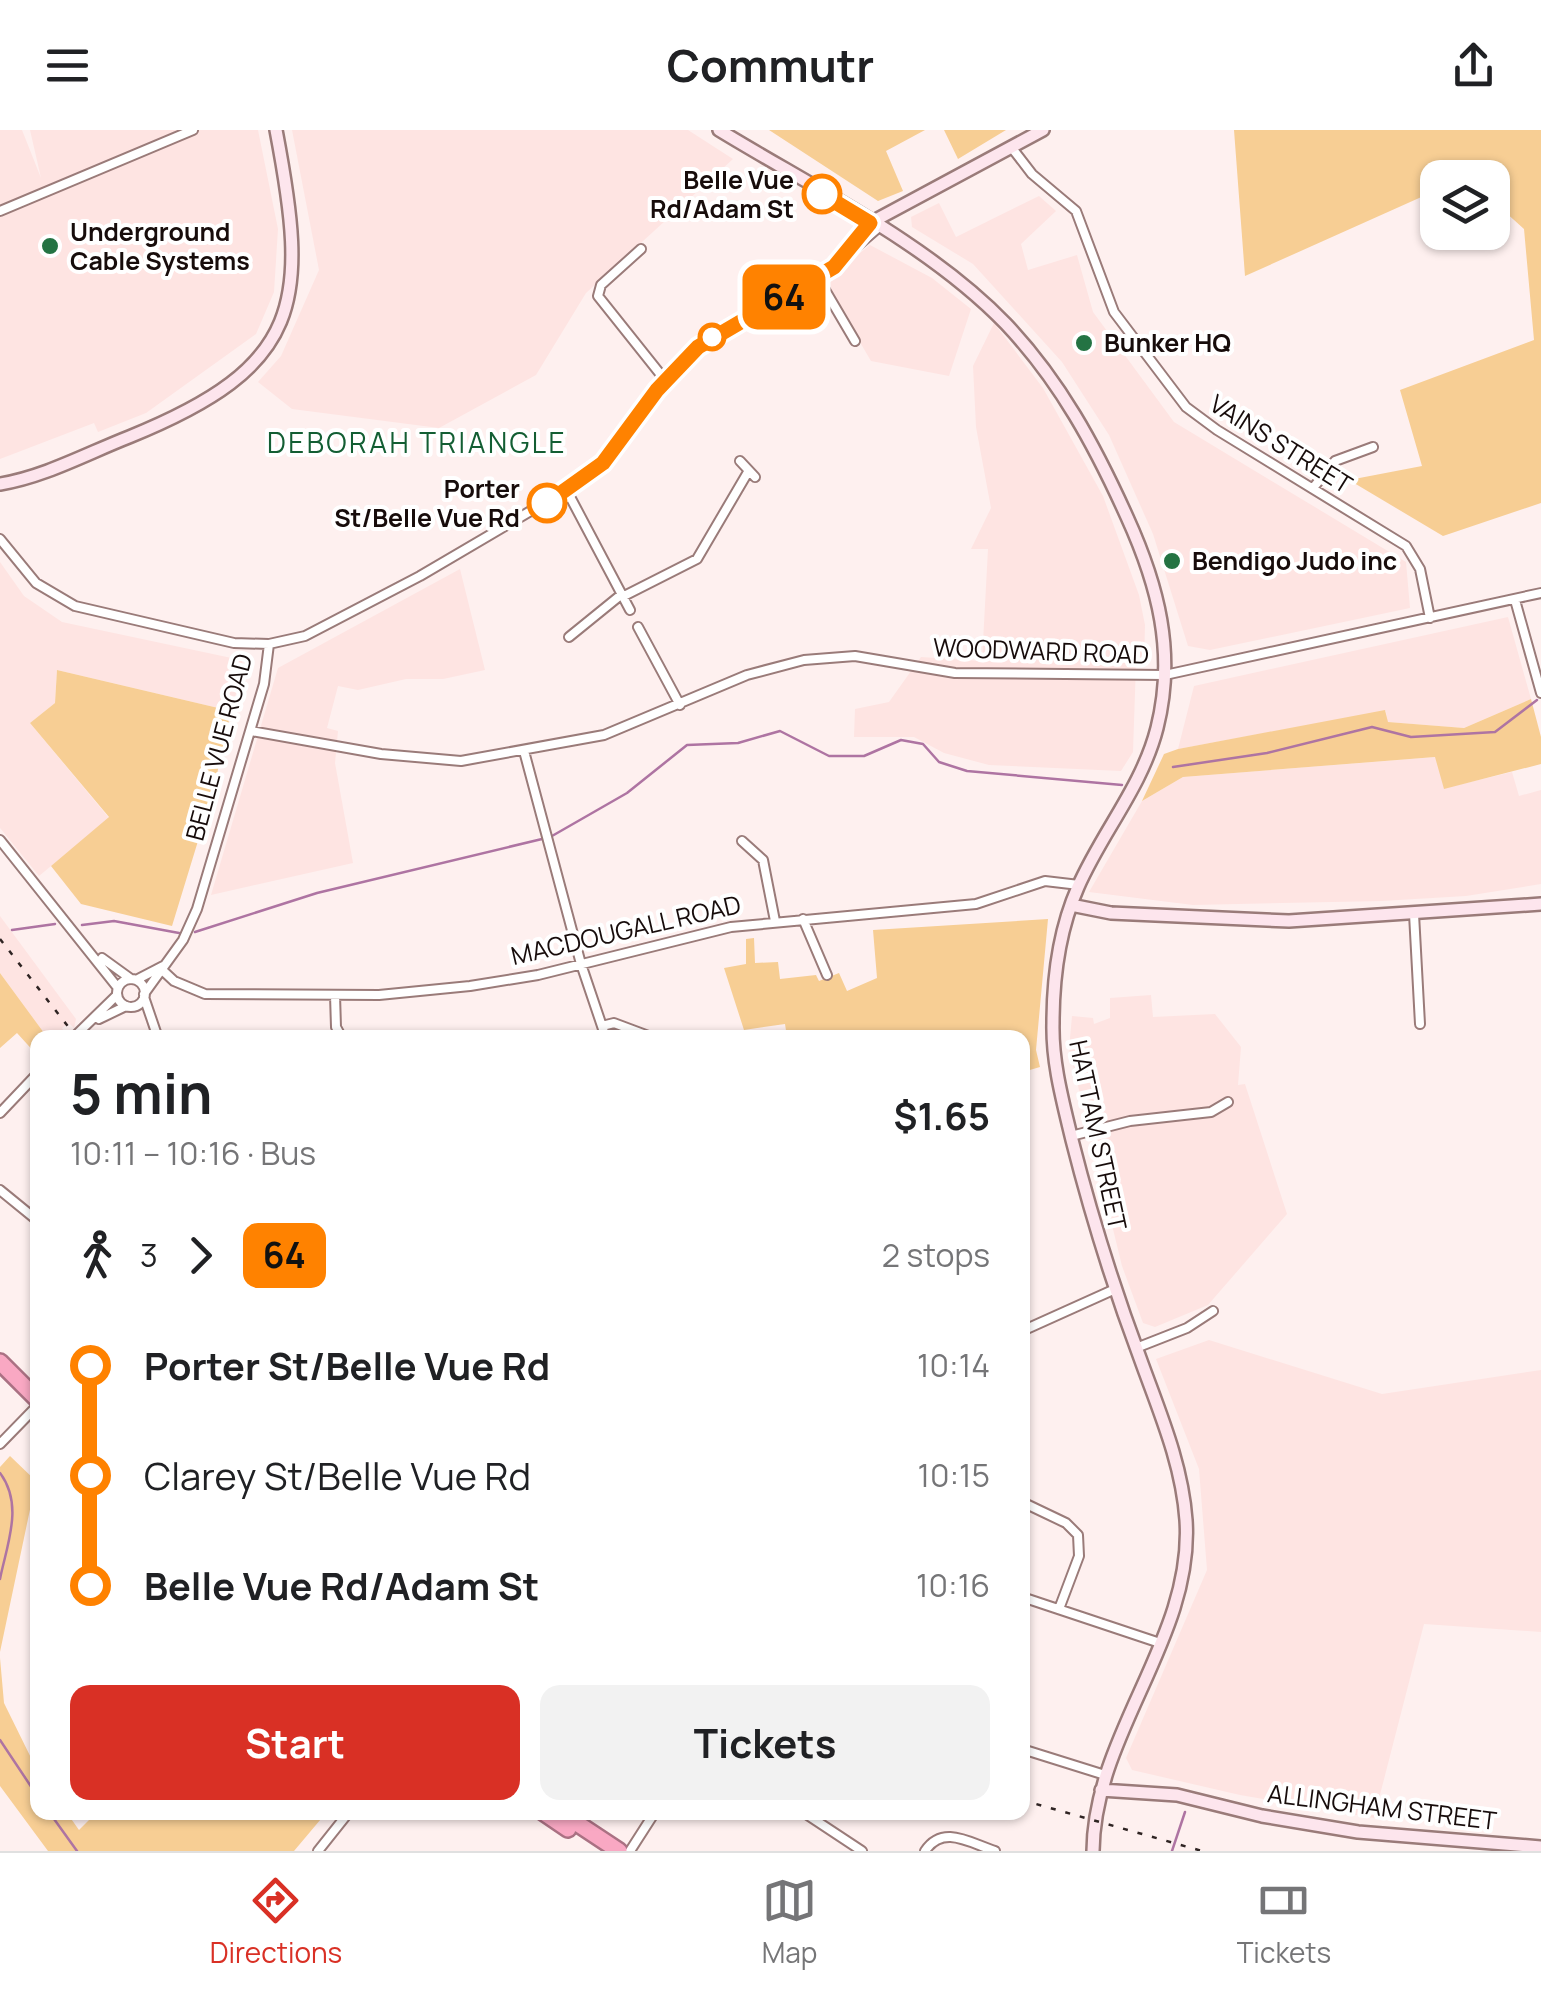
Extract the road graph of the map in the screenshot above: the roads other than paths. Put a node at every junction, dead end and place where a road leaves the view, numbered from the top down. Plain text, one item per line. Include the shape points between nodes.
1 (194, 130) edge
2 (276, 130) edge
3 (719, 130) edge
4 (1043, 130) edge
5 (1012, 148) junction
6 (0, 211) edge
7 (874, 226) junction
8 (642, 248) dead end
9 (818, 278) junction
10 (855, 342) dead end
11 (666, 380) junction
12 (1373, 447) dead end
13 (740, 461) dead end
14 (16, 481) junction
15 (0, 484) edge
16 (1314, 488) junction
17 (567, 491) junction
18 (0, 492) edge
19 (1, 539) edge
20 (1541, 593) edge
21 (623, 595) junction
22 (1515, 600) junction
23 (630, 610) dead end
24 (1430, 618) junction
25 (638, 627) dead end
26 (569, 637) dead end
27 (269, 644) junction
28 (1165, 675) junction
29 (1541, 693) edge
30 (680, 704) junction
31 (251, 731) junction
32 (524, 751) junction
33 (0, 840) edge
34 (742, 841) dead end
35 (1078, 885) junction
36 (1541, 904) edge
37 (1071, 905) junction
38 (1414, 914) junction
39 (803, 918) junction
40 (775, 921) junction
41 (90, 950) junction
42 (581, 964) junction
43 (162, 968) junction
44 (827, 974) dead end
45 (135, 980) junction
46 (117, 991) junction
47 (335, 994) junction
48 (144, 996) junction
49 (130, 1006) junction
50 (91, 1024) junction
51 (1420, 1024) dead end
52 (152, 1025) junction
53 (602, 1026) junction
54 (83, 1030) edge
55 (154, 1030) edge
56 (338, 1030) edge
57 (603, 1030) edge
58 (633, 1030) edge
59 (30, 1081) edge
60 (1228, 1102) dead end
61 (0, 1113) edge
62 (1071, 1136) junction
63 (0, 1190) edge
64 (30, 1214) edge
65 (1113, 1290) junction
66 (1213, 1311) dead end
67 (1030, 1327) edge
68 (1136, 1348) junction
69 (0, 1362) edge
70 (30, 1394) edge
71 (30, 1412) edge
72 (0, 1444) edge
73 (1030, 1506) edge
74 (1030, 1599) edge
75 (1059, 1608) junction
76 (1160, 1643) junction
77 (1030, 1751) edge
78 (1105, 1774) junction
79 (1100, 1790) junction
80 (343, 1820) edge
81 (555, 1820) edge
82 (572, 1820) edge
83 (651, 1820) edge
84 (815, 1820) edge
85 (1541, 1847) edge
86 (318, 1851) edge
87 (600, 1851) edge
88 (619, 1851) edge
89 (630, 1851) edge
90 (862, 1851) edge
91 (925, 1851) edge
92 (995, 1851) edge
93 (1093, 1851) edge

1 - 6 street
2 - 14 main road via 294,262 282,315 256,360 198,408
3 - 7 main road, HATTAM STREET
4 - 5 main road, BELLE VUE ROAD
5 - 7 main road, BELLE VUE ROAD
5 - 16 street, VAINS STREET via 1076,211 1114,312 1175,395 1217,430
7 - 9 street, BELLE VUE ROAD
7 - 28 main road, HATTAM STREET via 926,257 994,313 1079,419 1150,572 1163,622
8 - 11 street via 600,284 598,296
9 - 10 street
9 - 11 street, BELLE VUE ROAD via 709,338
11 - 17 street, BELLE VUE ROAD via 603,463
12 - 16 street via 1336,461
13 - 21 street via 752,474 697,559
14 - 15 main road
14 - 18 main road
16 - 24 street, VAINS STREET via 1406,546 1420,569
17 - 21 street
17 - 27 street, BELLE VUE ROAD via 329,625
19 - 27 street via 36,583 64,602 215,639
20 - 22 street, WOODWARD ROAD
21 - 23 street
21 - 26 street
22 - 24 street, WOODWARD ROAD
22 - 29 street
24 - 28 street, WOODWARD ROAD
25 - 30 street
27 - 31 street, BELLE VUE ROAD
28 - 30 street, WOODWARD ROAD via 955,673 844,656 762,670
28 - 35 main road, HATTAM STREET via 1146,764
30 - 32 street, WOODWARD ROAD via 604,735
31 - 32 street, WOODWARD ROAD via 433,760
31 - 43 street, BELLE VUE ROAD via 197,909
32 - 42 street
33 - 41 street
34 - 40 street via 766,868
35 - 37 main road, HATTAM STREET
35 - 39 street, MACDOUGALL ROAD via 1044,880 965,906
36 - 38 main road
37 - 38 main road via 1222,920
37 - 62 main road, HATTAM STREET via 1056,969 1052,1031
38 - 51 street
39 - 40 street, MACDOUGALL ROAD
39 - 44 street
40 - 42 street, MACDOUGALL ROAD
41 - 45 street
41 - 46 street
42 - 47 street, MACDOUGALL ROAD via 470,986
42 - 53 street
43 - 45 street
43 - 47 street, MACDOUGALL ROAD via 205,994
43 - 48 street, BELLE VUE ROAD
45 - 46 street
45 - 48 street
46 - 49 street
46 - 50 street
47 - 56 street
48 - 49 street, BELLE VUE ROAD
48 - 52 street
49 - 50 street, BELLE VUE ROAD
49 - 52 street
50 - 54 street
52 - 55 street
53 - 57 street
53 - 58 street
59 - 61 street
60 - 62 street via 1212,1112 1130,1120
62 - 65 main road, HATTAM STREET
63 - 64 street
65 - 67 street
65 - 68 main road, HATTAM STREET
66 - 68 street via 1192,1330
68 - 76 main road, HATTAM STREET via 1173,1449 1185,1506 1184,1571
69 - 70 highway
71 - 72 street
73 - 75 street via 1078,1536 1079,1556
74 - 75 street
75 - 76 street
76 - 78 main road, HATTAM STREET
77 - 78 street
78 - 79 main road, HATTAM STREET
79 - 85 main road, ALLINGHAM STREET via 1177,1795 1358,1832
79 - 93 main road, HATTAM STREET
80 - 86 street
81 - 87 highway
82 - 88 highway
83 - 89 street
84 - 90 street
91 - 92 street via 947,1836

